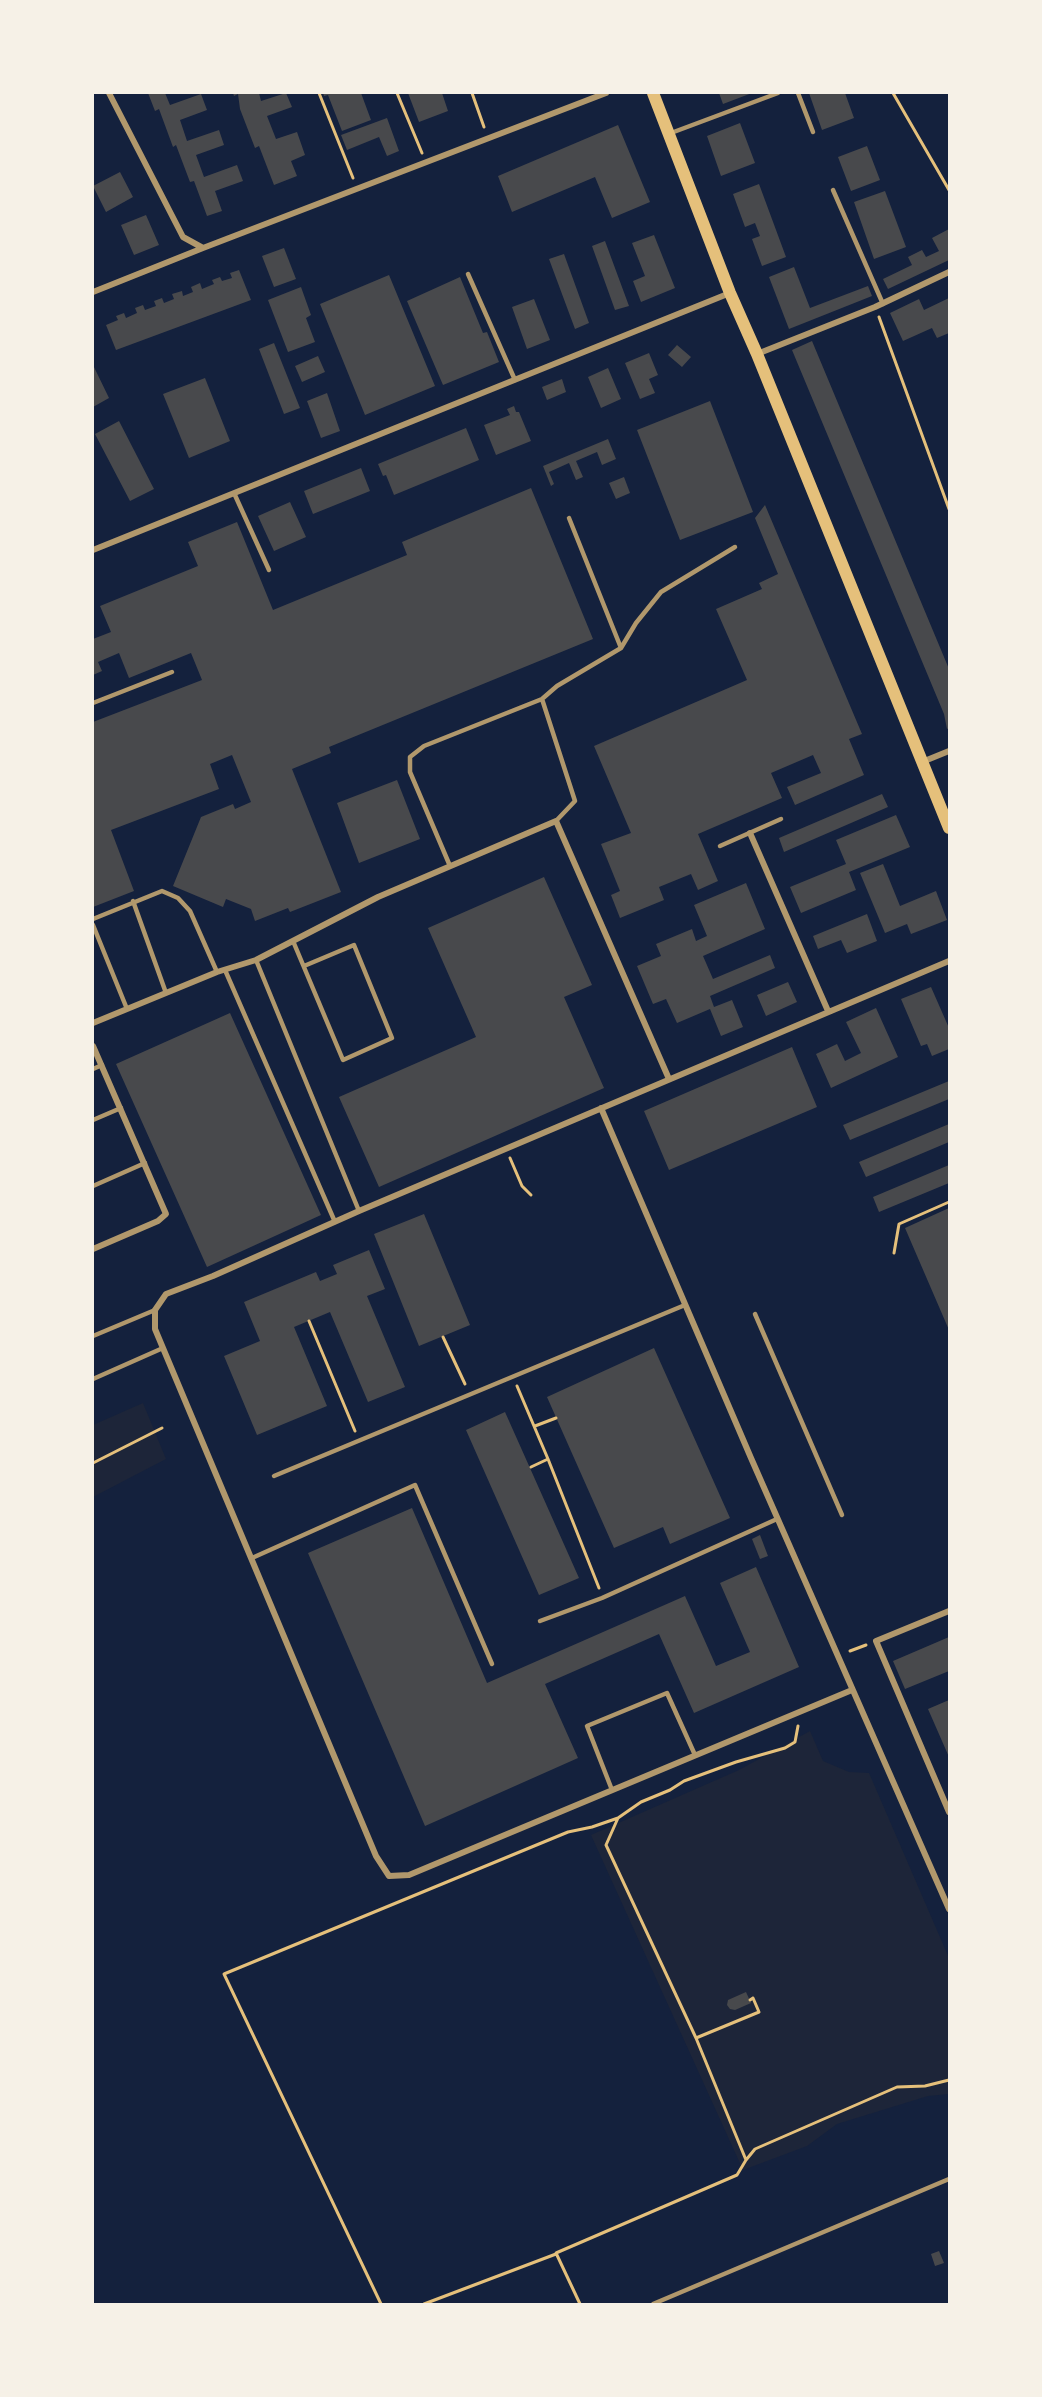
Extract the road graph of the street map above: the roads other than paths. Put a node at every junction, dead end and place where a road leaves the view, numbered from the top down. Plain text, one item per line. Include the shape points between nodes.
1 (109, 93) edge
2 (606, 93) edge
3 (653, 93) edge
4 (778, 93) edge
5 (798, 93) edge
6 (813, 132) dead end
7 (668, 134) junction
8 (833, 190) dead end
9 (202, 248) junction
10 (949, 272) edge
11 (468, 274) dead end
12 (93, 292) edge
13 (730, 293) junction
14 (883, 304) junction
15 (757, 354) junction
16 (515, 380) junction
17 (234, 493) junction
18 (569, 518) dead end
19 (735, 547) dead end
20 (93, 550) edge
21 (268, 570) dead end
22 (621, 648) junction
23 (172, 672) dead end
24 (542, 699) junction
25 (93, 704) edge
26 (949, 751) edge
27 (922, 763) junction
28 (781, 819) dead end
29 (556, 821) junction
30 (949, 828) edge
31 (750, 833) junction
32 (720, 846) dead end
33 (450, 866) junction
34 (134, 901) junction
35 (93, 918) edge
36 (93, 925) edge
37 (293, 941) junction
38 (256, 960) junction
39 (949, 961) edge
40 (304, 966) junction
41 (225, 969) junction
42 (217, 972) junction
43 (166, 993) junction
44 (127, 1009) junction
45 (828, 1011) junction
46 (93, 1023) edge
47 (93, 1046) edge
48 (102, 1065) junction
49 (93, 1069) edge
50 (669, 1079) junction
51 (121, 1108) junction
52 (601, 1108) junction
53 (93, 1120) edge
54 (145, 1163) junction
55 (93, 1186) edge
56 (359, 1211) junction
57 (335, 1222) junction
58 (93, 1249) edge
59 (685, 1305) junction
60 (155, 1310) junction
61 (755, 1314) dead end
62 (93, 1336) edge
63 (163, 1348) junction
64 (93, 1378) edge
65 (274, 1476) dead end
66 (842, 1515) dead end
67 (777, 1519) junction
68 (252, 1558) junction
69 (949, 1611) edge
70 (540, 1621) dead end
71 (492, 1664) dead end
72 (852, 1690) junction
73 (695, 1755) junction
74 (612, 1790) junction
75 (949, 1812) edge
76 (949, 1909) edge
77 (949, 2180) edge
78 (653, 2304) edge

1 - 9 street via 183,237
2 - 9 street
3 - 7 main road
4 - 7 lane
5 - 6 lane
7 - 13 main road
8 - 14 lane
9 - 12 street
10 - 14 street
11 - 16 lane
13 - 15 main road
13 - 16 street
14 - 15 street
15 - 27 main road
16 - 17 street
17 - 20 street
17 - 21 lane
18 - 22 lane
19 - 22 lane via 661,592
22 - 24 lane
23 - 25 lane
24 - 29 lane via 575,801
24 - 33 lane via 424,747 410,757 410,772
26 - 27 street
27 - 30 main road
28 - 31 lane
29 - 33 street
29 - 50 street
31 - 32 lane
31 - 45 street
33 - 37 street via 378,897
34 - 35 lane
34 - 42 lane via 162,891 178,898 190,911
34 - 43 lane
36 - 44 lane
37 - 38 street
37 - 40 lane
38 - 41 street
38 - 56 lane
39 - 45 street
40 - 40 lane via 343,1060 392,1038 354,945
41 - 42 street
41 - 57 lane
42 - 43 street
43 - 44 street
44 - 46 street
45 - 50 street
47 - 48 street
48 - 49 lane
48 - 51 street
50 - 52 street
51 - 53 lane
51 - 54 street
52 - 56 street
52 - 59 street
54 - 55 lane
54 - 58 street via 166,1214
56 - 57 street
57 - 60 street via 166,1294
59 - 65 lane
59 - 67 street
60 - 62 lane
60 - 63 street via 155,1329
61 - 66 lane
63 - 64 lane
63 - 68 street
67 - 70 lane via 602,1598
67 - 72 street
68 - 71 lane via 415,1485
68 - 74 street via 376,1856 389,1876 409,1875
69 - 75 street via 876,1641
72 - 73 street
72 - 76 street
73 - 74 street
73 - 74 lane via 667,1693 587,1726
77 - 78 lane

